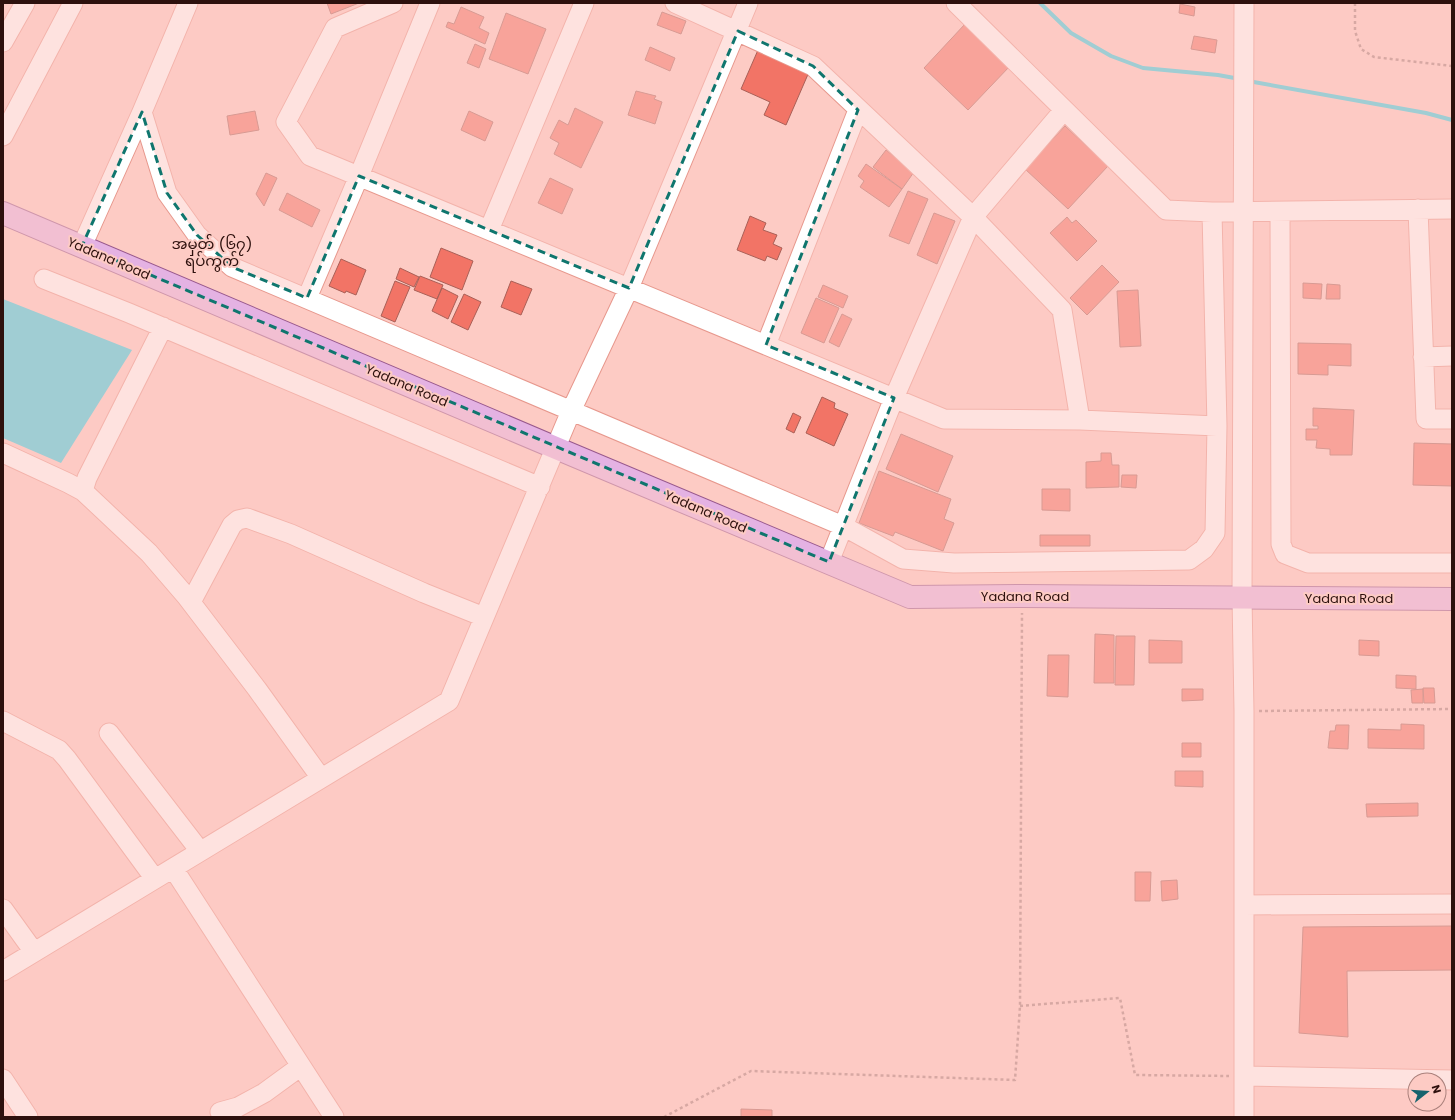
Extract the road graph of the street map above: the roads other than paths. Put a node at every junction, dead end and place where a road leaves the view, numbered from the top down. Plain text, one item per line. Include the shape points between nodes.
1 (25, 3) edge
2 (73, 3) edge
3 (188, 3) edge
4 (392, 3) edge
5 (430, 3) edge
6 (584, 3) edge
7 (675, 3) edge
8 (748, 3) edge
9 (956, 3) edge
10 (1244, 3) edge
11 (738, 31) junction
12 (3, 42) edge
13 (858, 110) junction
14 (1064, 110) junction
15 (142, 112) junction
16 (3, 136) edge
17 (359, 176) junction
18 (1418, 209) junction
19 (1452, 209) edge
20 (1243, 211) junction
21 (1212, 212) junction
22 (1280, 212) junction
23 (3, 213) edge
24 (972, 217) junction
25 (489, 230) junction
26 (82, 246) junction
27 (44, 279) dead end
28 (629, 288) junction
29 (307, 298) junction
30 (163, 327) junction
31 (766, 345) junction
32 (1452, 356) edge
33 (1424, 357) junction
34 (894, 398) junction
35 (571, 411) junction
36 (1452, 419) edge
37 (1080, 420) junction
38 (1217, 426) junction
39 (556, 448) junction
40 (3, 453) edge
41 (540, 487) junction
42 (83, 491) junction
43 (843, 526) junction
44 (829, 562) junction
45 (1452, 563) edge
46 (1242, 597) junction
47 (1452, 599) edge
48 (191, 602) junction
49 (484, 617) junction
50 (3, 720) edge
51 (109, 733) dead end
52 (321, 778) junction
53 (200, 851) junction
54 (173, 868) junction
55 (155, 879) junction
56 (1452, 904) edge
57 (1244, 905) junction
58 (3, 909) edge
59 (34, 952) junction
60 (3, 971) edge
61 (301, 1066) junction
62 (1244, 1076) junction
63 (3, 1079) edge
64 (1452, 1080) edge
65 (220, 1112) dead end
66 (28, 1117) edge
67 (334, 1117) edge
68 (1244, 1117) edge

1 - 12 street
2 - 16 street
3 - 15 street
4 - 17 street via 335,28 286,122 310,156
5 - 17 street
6 - 25 street
7 - 11 street
8 - 11 street
9 - 14 street
10 - 20 street
11 - 13 street via 813,66
11 - 28 street
13 - 24 street
13 - 31 street
14 - 21 street via 1166,210
14 - 24 street
15 - 26 street
15 - 29 street via 167,194 197,235 232,267
17 - 25 street
17 - 29 street
18 - 19 street
18 - 22 street
18 - 33 street
20 - 21 street
20 - 22 street
20 - 46 street
21 - 38 street
22 - 45 street via 1281,544 1285,554 1308,563
23 - 26 main road, Yadana Road
24 - 34 street
24 - 37 street via 1062,310
25 - 28 street
26 - 39 main road, Yadana Road
27 - 30 street
28 - 31 street
28 - 35 street
29 - 35 street
30 - 41 street
30 - 42 street via 87,478
31 - 34 street
32 - 33 street
33 - 36 street via 1426,419
34 - 37 street via 944,420
34 - 43 street
35 - 39 street
35 - 43 street
37 - 38 street
38 - 43 street via 1215,533 1204,549 1189,560 954,563 903,559
39 - 41 street
39 - 44 main road, Yadana Road
40 - 42 street
41 - 49 street
42 - 48 street via 148,553
43 - 44 street
44 - 46 main road, Yadana Road via 910,597
46 - 47 main road, Yadana Road
46 - 57 street
48 - 49 street via 232,525 247,518
48 - 52 street
49 - 52 street via 449,701
50 - 55 street via 59,750
51 - 53 street
52 - 53 street
53 - 54 street
54 - 55 street
54 - 61 street
55 - 59 street
56 - 57 street
57 - 62 street
58 - 59 street
59 - 60 street
61 - 65 street via 264,1093 238,1107
61 - 67 street
62 - 64 street
62 - 68 street
63 - 66 street

